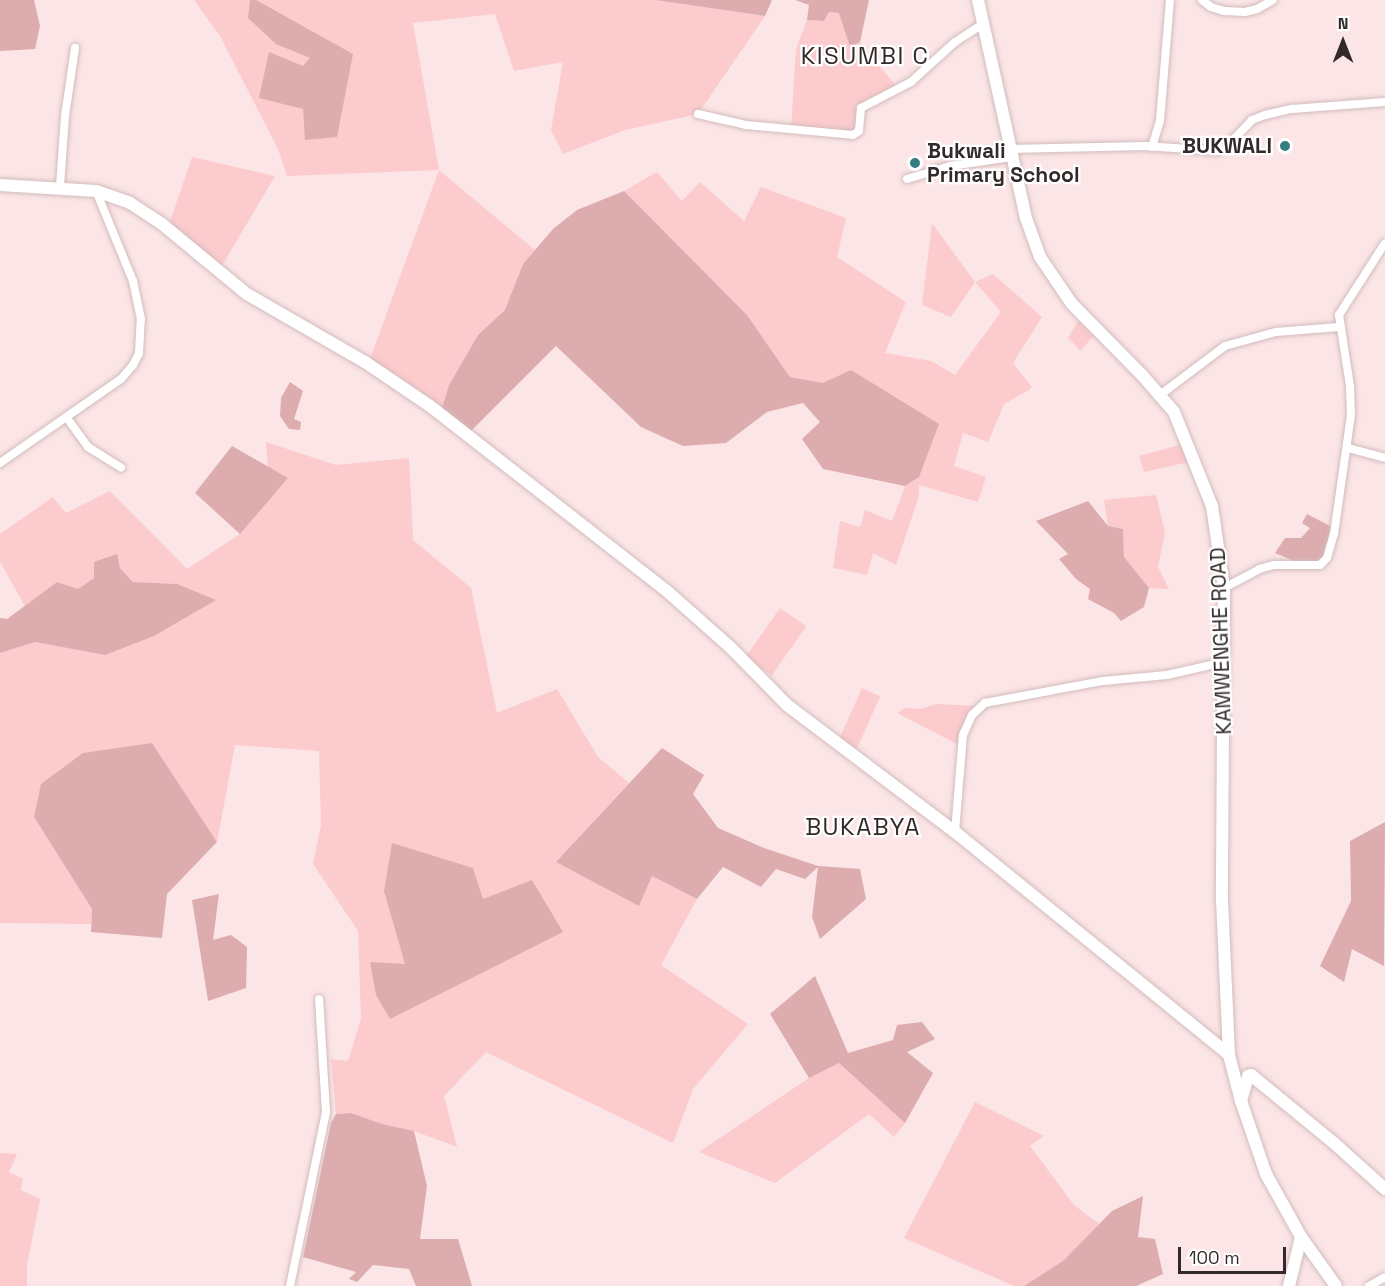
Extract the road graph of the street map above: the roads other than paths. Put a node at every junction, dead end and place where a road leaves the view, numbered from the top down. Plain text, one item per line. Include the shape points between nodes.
1 (978, 0) edge
2 (1170, 0) edge
3 (1202, 0) edge
4 (1273, 0) edge
5 (983, 24) junction
6 (75, 48) dead end
7 (1385, 102) edge
8 (698, 114) dead end
9 (1152, 147) junction
10 (1010, 153) junction
11 (907, 179) dead end
12 (0, 185) edge
13 (60, 186) junction
14 (96, 190) junction
15 (1385, 243) edge
16 (1339, 327) junction
17 (1160, 395) junction
18 (68, 418) junction
19 (1348, 448) junction
20 (1385, 458) edge
21 (0, 463) edge
22 (121, 468) dead end
23 (1224, 588) junction
24 (1224, 662) junction
25 (955, 832) junction
26 (319, 999) dead end
27 (1229, 1055) junction
28 (1241, 1101) junction
29 (1385, 1189) edge
30 (1301, 1237) junction
31 (1385, 1277) edge
32 (290, 1286) edge
33 (1289, 1286) edge
34 (1336, 1286) edge
35 (1369, 1286) edge

1 - 5 street, KAMWENGHE ROAD
2 - 9 street via 1161,121
3 - 4 street via 1224,11 1245,12
5 - 8 street via 910,82 861,108 859,131 854,135 746,125
5 - 10 street, KAMWENGHE ROAD
6 - 13 street
7 - 9 street via 1292,109 1265,115 1252,120 1218,151
9 - 10 street
10 - 11 street
10 - 17 street, KAMWENGHE ROAD via 1040,257 1072,304
12 - 13 street
13 - 14 street
14 - 18 street via 133,281 141,319 139,353 121,379
14 - 25 street via 130,203 162,224 247,294 365,362 430,406 668,592 787,705
15 - 16 street via 1343,307
16 - 17 street via 1276,332 1225,346
16 - 19 street via 1350,386
17 - 23 street, KAMWENGHE ROAD via 1182,429 1209,497
18 - 21 street
18 - 22 street via 88,447
19 - 20 street
19 - 23 street via 1334,534 1325,562 1274,565
23 - 24 street, KAMWENGHE ROAD
24 - 25 street via 1167,675 1103,681 985,703 972,715 963,735
24 - 27 street, KAMWENGHE ROAD via 1222,900
25 - 27 street
26 - 32 street via 326,1112
27 - 28 street, KAMWENGHE ROAD
28 - 29 street via 1251,1075
28 - 30 street, KAMWENGHE ROAD via 1266,1174
30 - 33 street
30 - 34 street, KAMWENGHE ROAD
31 - 35 street

